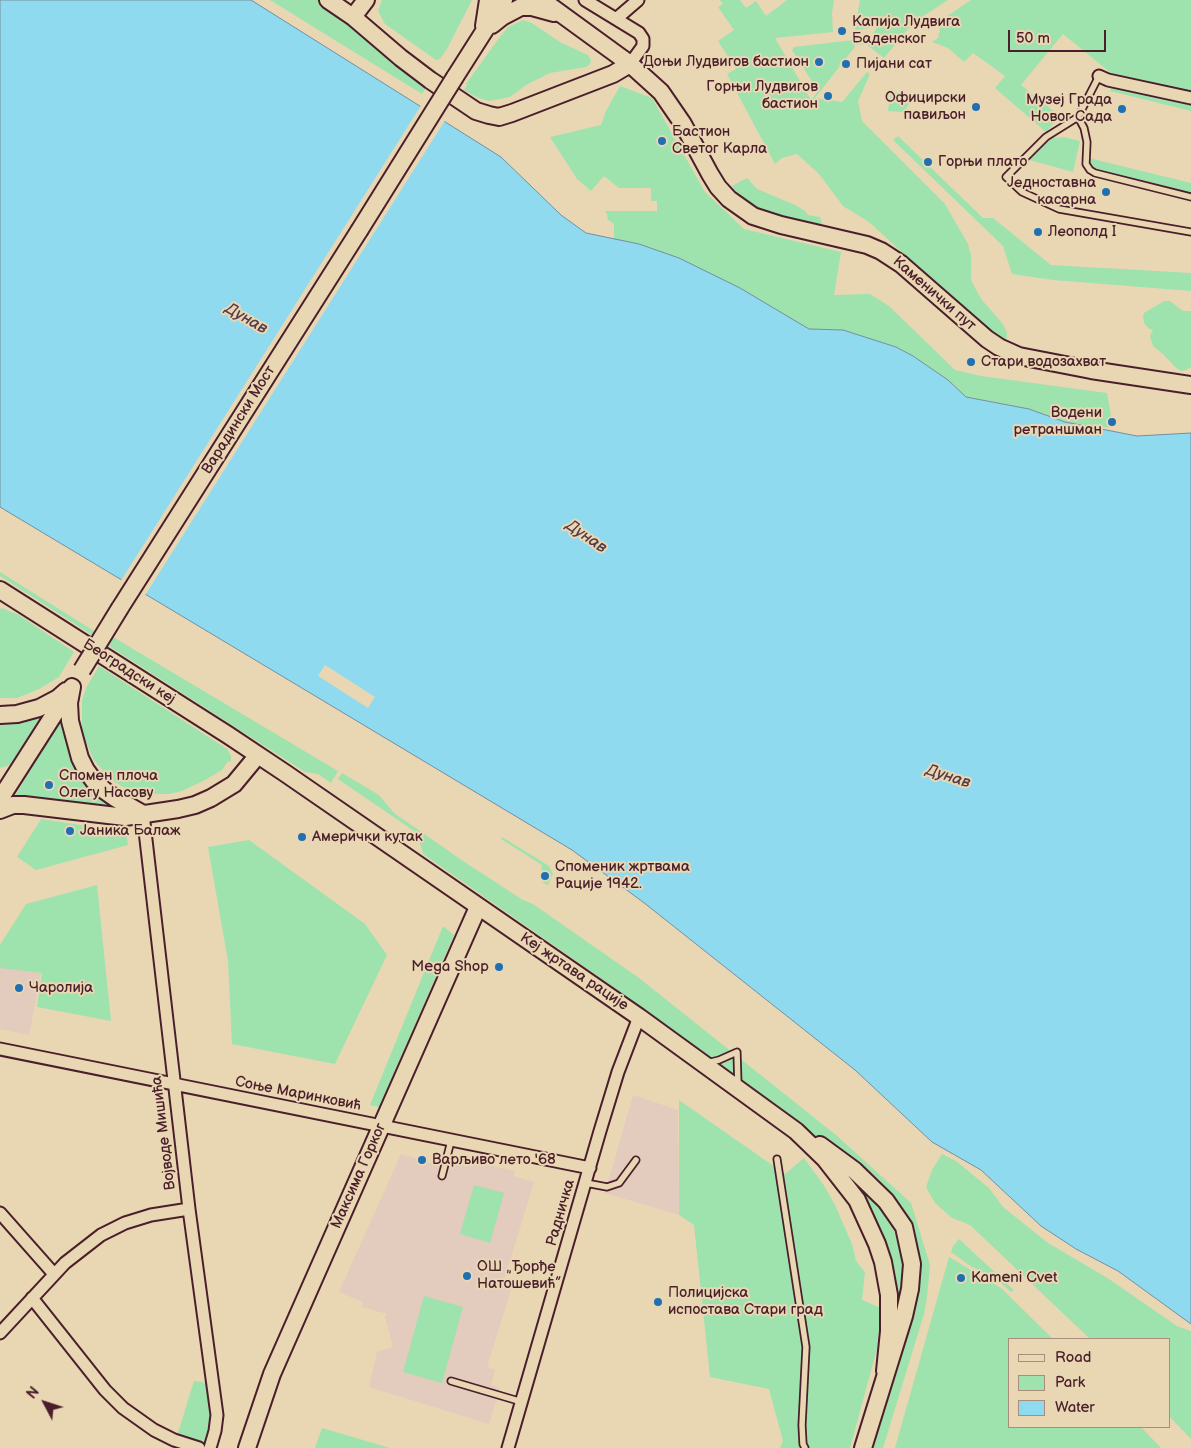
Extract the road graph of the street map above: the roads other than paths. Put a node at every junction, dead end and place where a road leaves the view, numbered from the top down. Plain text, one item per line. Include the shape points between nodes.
1 (328, 0) edge
2 (366, 0) edge
3 (488, 0) edge
4 (504, 0) edge
5 (542, 0) edge
6 (585, 0) edge
7 (638, 0) edge
8 (353, 16) junction
9 (563, 16) junction
10 (616, 19) junction
11 (484, 31) junction
12 (630, 64) junction
13 (1099, 76) joint
14 (1191, 98) edge
15 (1078, 117) junction
16 (1191, 197) edge
17 (1191, 232) edge
18 (1191, 385) edge
19 (0, 590) edge
20 (72, 686) junction
21 (0, 715) edge
22 (258, 755) junction
23 (0, 798) edge
24 (0, 810) edge
25 (143, 814) junction
26 (478, 907) junction
27 (639, 1016) junction
28 (0, 1049) edge
29 (705, 1064) junction
30 (174, 1084) junction
31 (738, 1088) junction
32 (381, 1126) junction
33 (796, 1131) junction
34 (451, 1141) junction
35 (777, 1159) dead end
36 (636, 1160) dead end
37 (590, 1168) junction
38 (442, 1176) dead end
39 (586, 1183) junction
40 (188, 1209) junction
41 (0, 1213) edge
42 (54, 1274) junction
43 (32, 1298) junction
44 (0, 1333) edge
45 (885, 1371) junction
46 (451, 1381) dead end
47 (522, 1402) junction
48 (199, 1448) edge
49 (210, 1448) edge
50 (247, 1448) edge
51 (508, 1448) edge
52 (805, 1448) edge
53 (863, 1448) edge

1 - 8 main road
2 - 8 main road
3 - 11 main road
4 - 11 main road, Варадински Мост
5 - 9 main road, Каменички пут
6 - 10 street
7 - 10 street
8 - 12 main road via 430,80 476,111 499,117 613,74
9 - 11 main road via 520,7
9 - 12 main road, Каменички пут
10 - 12 street via 640,33 644,39 643,46
11 - 20 main road, Варадински Мост, bridge
12 - 18 main road, Каменички пут via 661,92 674,109 718,187 753,216 881,251 902,264 987,339 1020,356
13 - 14 street
13 - 15 lane
15 - 16 lane via 1084,128 1086,164 1090,170
15 - 17 lane via 1046,137 1006,177 1022,192 1061,210
19 - 22 main road, Београдски кеј
20 - 21 main road via 40,708
20 - 23 main road, Варадински Мост
20 - 25 main road via 70,721 86,770 115,798
22 - 25 main road via 234,784 211,798 195,805
22 - 26 main road, Кеј жртава рације
24 - 25 main road via 24,805 125,817
25 - 30 street, Војводе Мишића
26 - 27 main road, Кеј жртава рације
26 - 32 main road, Максима Горког
27 - 29 main road, Кеј жртава рације
27 - 37 street, Радничка via 618,1072
28 - 30 street, Соње Маринковић
29 - 31 main road, Кеј жртава рације
29 - 31 lane via 737,1052
30 - 32 street, Соње Маринковић
30 - 40 street, Војводе Мишића
31 - 33 main road, Кеј жртава рације
32 - 34 street, Соње Маринковић
32 - 50 main road, Максима Горког via 272,1374
33 - 45 main road, Кеј жртава рације via 825,1159 857,1200 884,1262 889,1295
33 - 45 main road via 828,1149 854,1170 886,1201 904,1227 912,1264 910,1289
34 - 37 street, Соње Маринковић
34 - 38 lane
35 - 52 lane via 806,1347 802,1425
36 - 39 lane via 619,1183 606,1187
37 - 39 street, Радничка
39 - 47 street, Радничка
40 - 42 street via 151,1215 110,1229
40 - 49 street, Војводе Мишића via 217,1415
41 - 42 street
42 - 43 street
43 - 44 street
43 - 48 street via 123,1408 154,1430
45 - 53 main road
46 - 47 lane
47 - 51 street, Радничка

